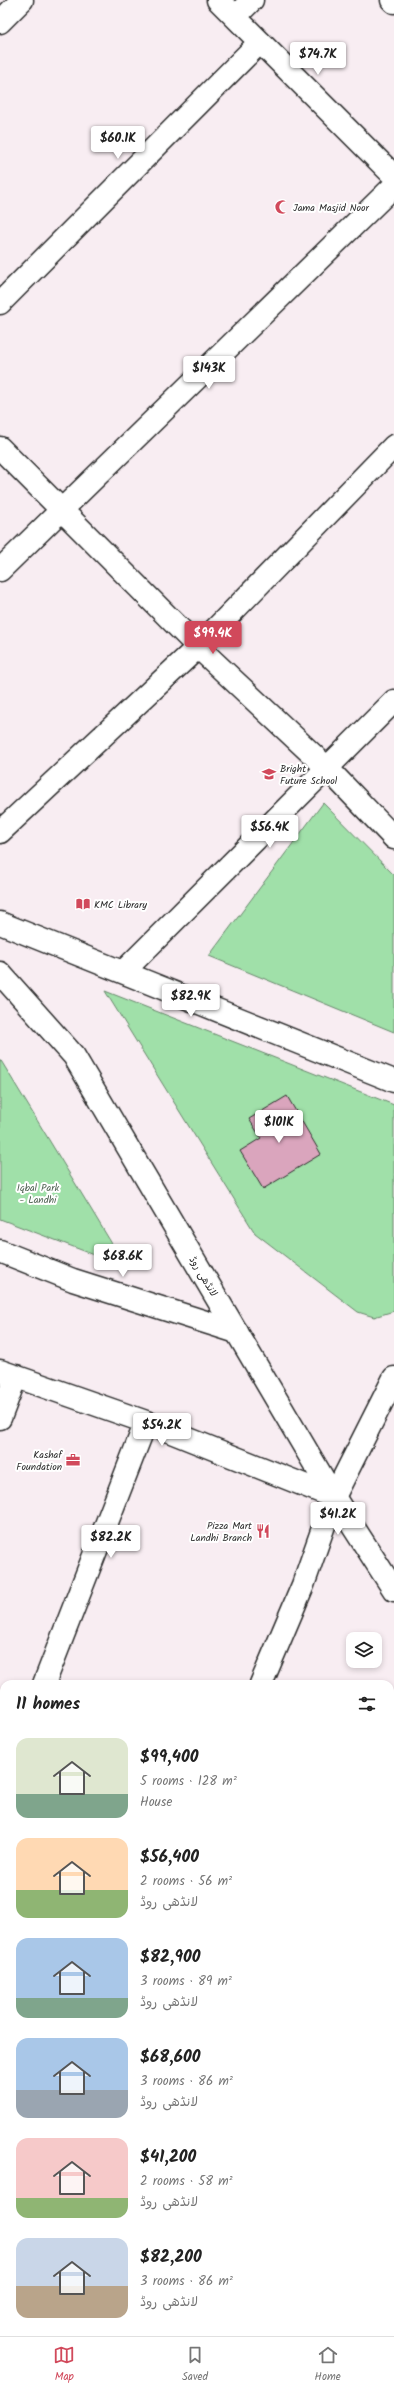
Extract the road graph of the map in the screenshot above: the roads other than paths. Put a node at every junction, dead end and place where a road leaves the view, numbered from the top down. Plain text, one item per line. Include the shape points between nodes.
1 (22, 0) edge
2 (218, 0) edge
3 (252, 0) edge
4 (235, 17) junction
5 (0, 22) edge
6 (260, 42) junction
7 (394, 176) edge
8 (394, 186) edge
9 (0, 302) edge
10 (394, 446) edge
11 (0, 448) edge
12 (62, 510) junction
13 (0, 570) edge
14 (198, 647) junction
15 (394, 701) edge
16 (327, 768) junction
17 (0, 832) edge
18 (394, 838) edge
19 (0, 923) edge
20 (123, 972) junction
21 (0, 973) edge
22 (394, 1080) edge
23 (0, 1251) edge
24 (237, 1332) junction
25 (8, 1374) edge
26 (394, 1378) edge
27 (0, 1418) edge
28 (146, 1422) junction
29 (334, 1497) junction
30 (394, 1590) edge
31 (46, 1680) edge
32 (263, 1680) edge

1 - 5 street
2 - 4 street
3 - 4 street
4 - 6 street
6 - 7 street
6 - 9 street
8 - 12 street
10 - 14 street
11 - 12 street
12 - 13 street
12 - 14 street
14 - 16 street
14 - 17 street
15 - 16 street
16 - 18 street
16 - 20 street
19 - 20 street
20 - 22 street
21 - 24 street, لانڈھی روڈ via 74,1056
23 - 24 street via 73,1280
24 - 29 street, لانڈھی روڈ
25 - 27 street
25 - 28 street
26 - 29 street
28 - 29 street
28 - 31 street
29 - 30 street, لانڈھی روڈ
29 - 32 street via 303,1585

